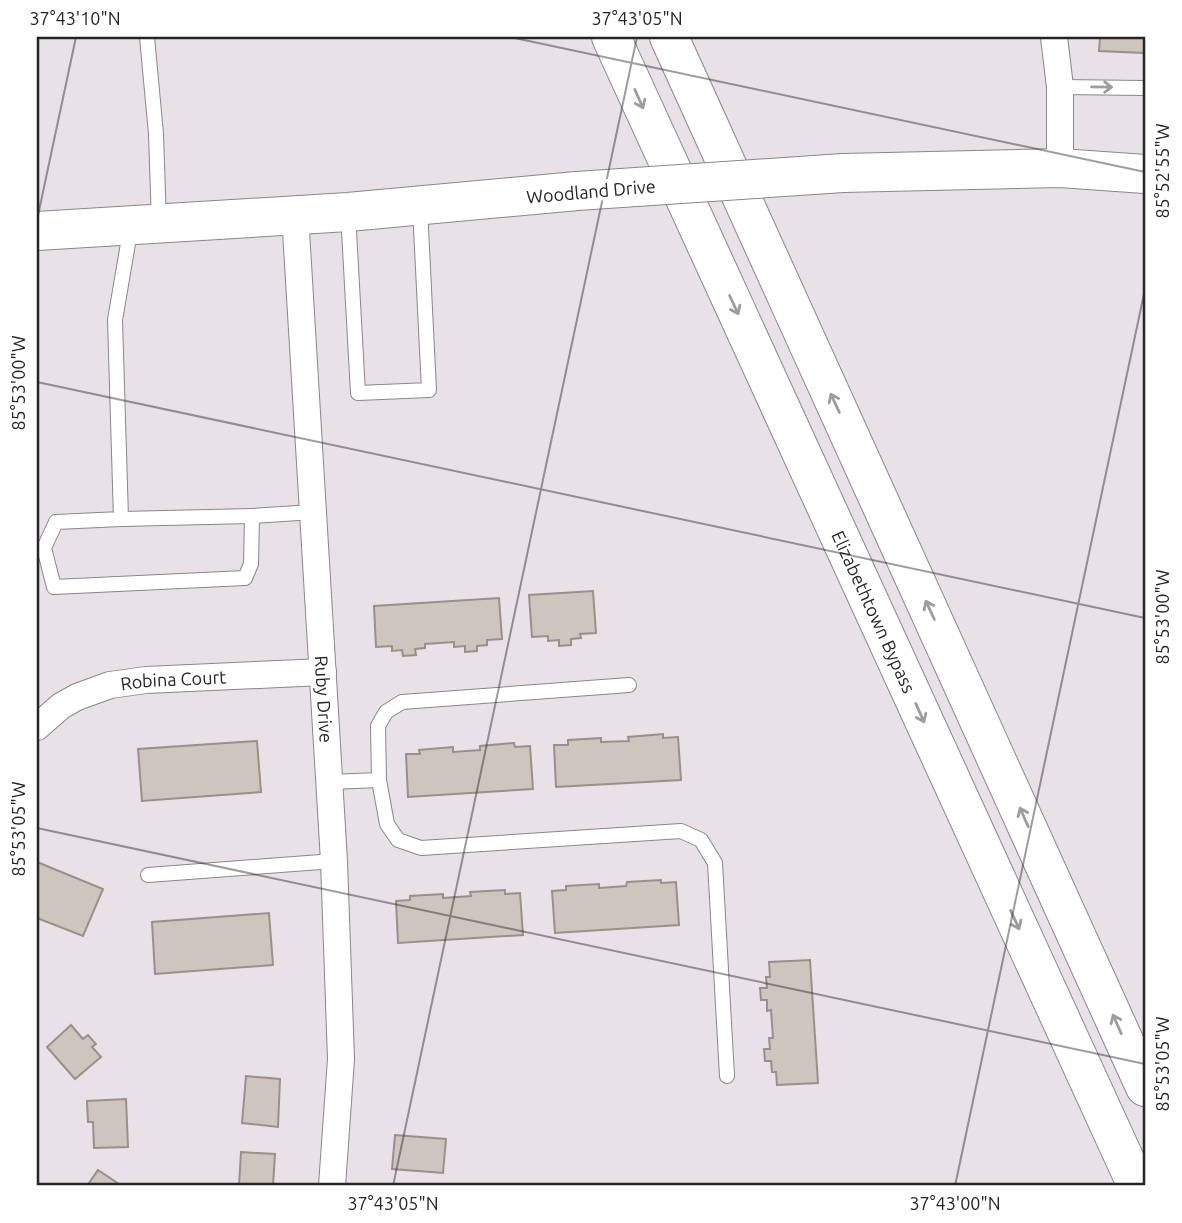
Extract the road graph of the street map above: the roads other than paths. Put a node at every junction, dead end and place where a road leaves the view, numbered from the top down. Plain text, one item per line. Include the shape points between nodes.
1 (147, 37) edge
2 (611, 37) edge
3 (670, 37) edge
4 (1054, 37) edge
5 (1060, 87) junction
6 (1145, 88) edge
7 (1060, 168) junction
8 (1145, 174) edge
9 (420, 206) junction
10 (348, 212) junction
11 (295, 214) junction
12 (145, 224) junction
13 (37, 231) edge
14 (313, 512) junction
15 (252, 516) junction
16 (121, 519) junction
17 (323, 672) junction
18 (629, 685) dead end
19 (37, 727) edge
20 (379, 780) junction
21 (330, 782) junction
22 (334, 861) junction
23 (148, 875) dead end
24 (727, 1076) dead end
25 (1145, 1087) edge
26 (332, 1186) edge
27 (1137, 1186) edge

1 - 12 lane via 156,134
2 -> 27 main road, Elizabethtown Bypass
25 -> 3 main road
4 - 5 street
5 -> 6 lane
5 - 7 street
7 - 8 main road, Woodland Drive
7 - 9 main road, Woodland Drive, bridge via 843,173
9 - 10 main road, Woodland Drive
9 - 10 lane via 429,390 358,393
10 - 11 main road, Woodland Drive
11 - 12 main road, Woodland Drive
11 - 14 street, Ruby Drive
12 - 13 main road, Woodland Drive
12 - 16 lane via 115,320
14 - 15 lane
14 - 17 street, Ruby Drive
15 - 16 lane
15 - 16 lane via 251,564 245,578 54,587 44,548 56,522
17 - 19 street, Robina Court via 110,685 61,706
17 - 21 street, Ruby Drive
18 - 20 lane via 401,702 386,712 378,726
20 - 21 lane
20 - 24 lane via 387,824 398,840 421,848 681,831 701,840 715,863
21 - 22 street, Ruby Drive
22 - 23 lane
22 - 26 street, Ruby Drive via 341,1059

